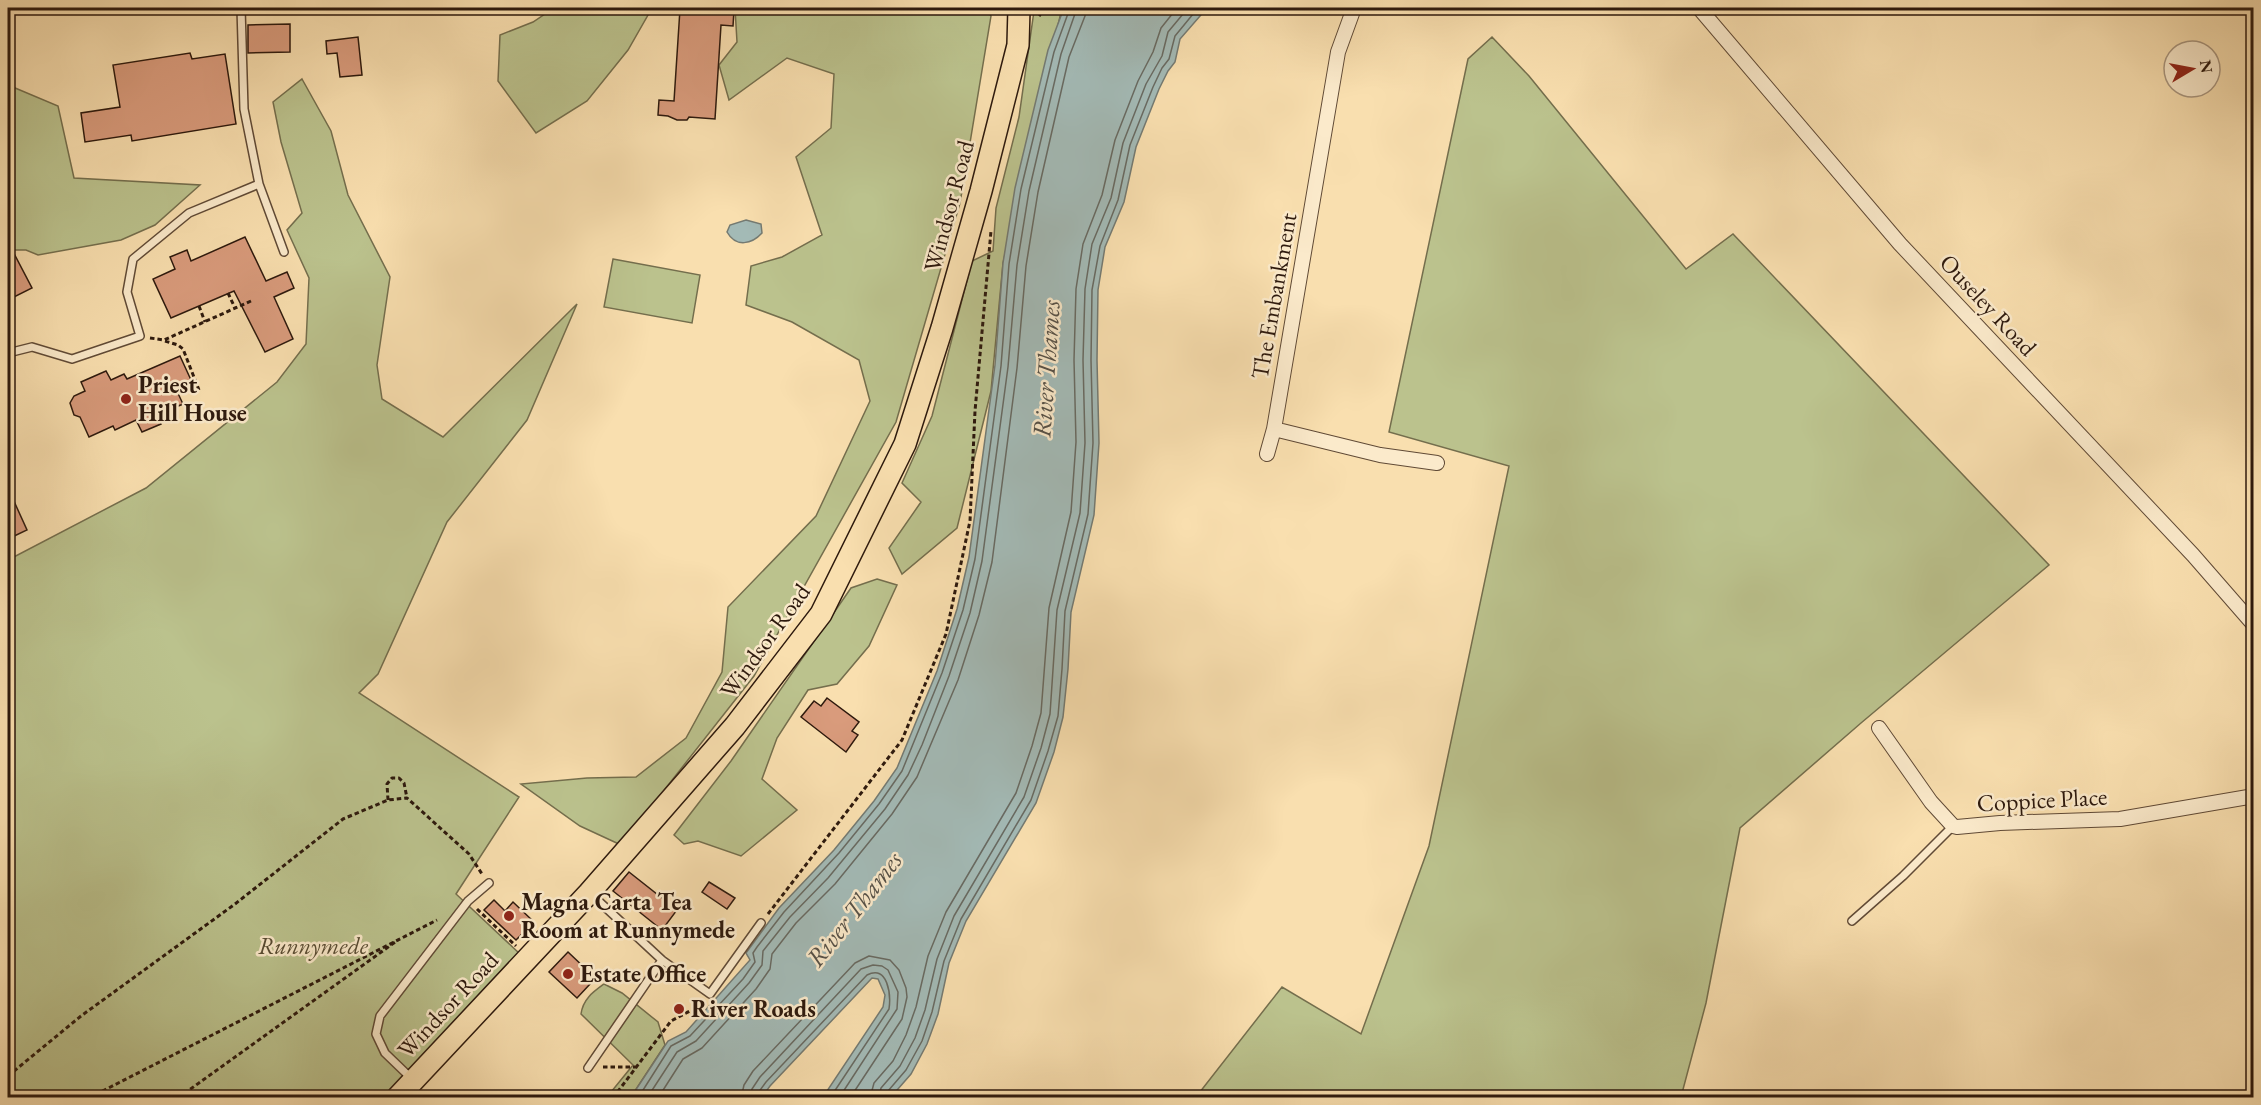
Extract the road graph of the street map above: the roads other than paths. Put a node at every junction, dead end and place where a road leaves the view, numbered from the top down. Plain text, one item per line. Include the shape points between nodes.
1 (241, 8) edge
2 (1019, 8) edge
3 (1354, 8) edge
4 (1699, 8) edge
5 (259, 184) junction
6 (284, 252) dead end
7 (8, 352) edge
8 (1274, 429) junction
9 (1267, 454) dead end
10 (1437, 463) dead end
11 (2253, 625) edge
12 (1879, 728) dead end
13 (2253, 796) edge
14 (1953, 826) junction
15 (489, 883) road end
16 (589, 893) junction
17 (1852, 921) dead end
18 (761, 923) road end
19 (662, 960) junction
20 (588, 1068) road end
21 (413, 1080) junction
22 (397, 1098) edge

1 - 5 lane via 244,109
2 - 16 main road, Windsor Road via 1018,45 981,191 905,444 821,614 735,726
3 - 8 street, The Embankment via 1338,52
4 - 11 street, Ouseley Road via 1900,244 2193,555
5 - 6 lane
5 - 7 lane via 189,213 133,260 127,292 140,336 72,359 32,347
8 - 9 street, The Embankment
8 - 10 street via 1380,455
12 - 14 street, Coppice Place via 1931,802
13 - 14 street, Coppice Place via 2120,819
14 - 17 lane
15 - 21 lane via 468,901 380,1016 376,1034 385,1053
16 - 19 lane
16 - 21 main road, Windsor Road
18 - 19 lane via 710,994
19 - 20 lane
21 - 22 main road, Windsor Road

